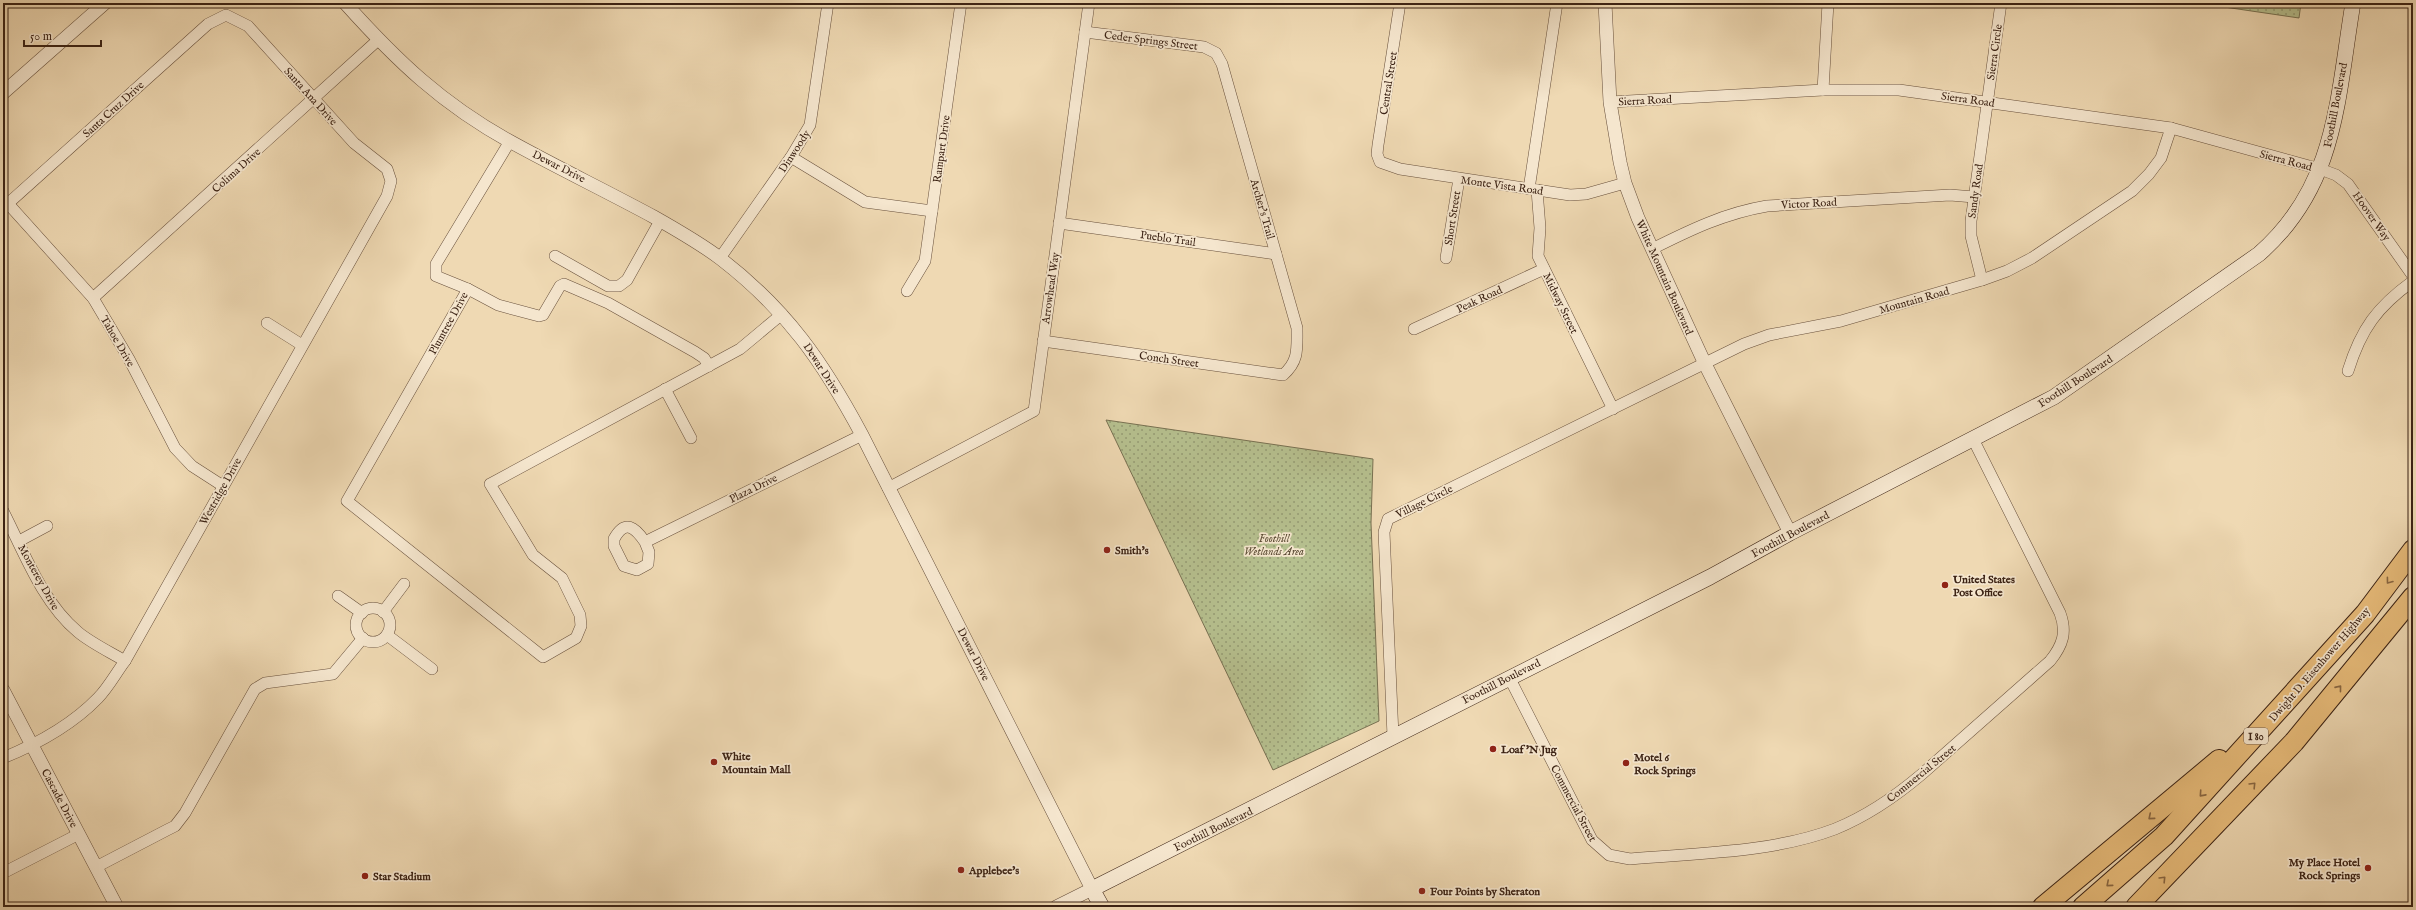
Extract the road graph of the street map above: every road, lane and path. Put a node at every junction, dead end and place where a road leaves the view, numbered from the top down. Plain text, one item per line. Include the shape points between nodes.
1 (105, 3) edge
2 (345, 3) edge
3 (828, 3) edge
4 (961, 3) edge
5 (1089, 3) edge
6 (1400, 3) edge
7 (1557, 3) edge
8 (1605, 3) edge
9 (1828, 3) edge
10 (2001, 3) edge
11 (2353, 3) edge
12 (226, 15) joint
13 (1085, 32) junction
14 (378, 40) junction
15 (1216, 53) joint
16 (5, 86) edge
17 (1823, 90) junction
18 (314, 99) junction
19 (1610, 102) junction
20 (1988, 102) junction
21 (2171, 128) junction
22 (510, 141) junction
23 (791, 157) junction
24 (1380, 162) joint
25 (2320, 169) junction
26 (1459, 178) junction
27 (391, 181) joint
28 (1625, 183) junction
29 (1533, 190) junction
30 (1974, 197) junction
31 (5, 203) edge
32 (932, 211) junction
33 (660, 221) junction
34 (1059, 223) junction
35 (1652, 249) junction
36 (1276, 254) junction
37 (555, 256) dead end
38 (720, 258) junction
39 (1446, 258) dead end
40 (1544, 270) junction
41 (2413, 276) edge
42 (1982, 280) junction
43 (2413, 282) edge
44 (468, 289) junction
45 (907, 291) dead end
46 (93, 298) junction
47 (782, 314) junction
48 (267, 323) dead end
49 (1414, 329) dead end
50 (1043, 341) junction
51 (302, 345) junction
52 (1705, 364) junction
53 (709, 366) junction
54 (1292, 367) joint
55 (2348, 371) dead end
56 (665, 389) junction
57 (1613, 409) junction
58 (862, 434) junction
59 (691, 438) dead end
60 (1973, 439) junction
61 (223, 486) junction
62 (888, 488) junction
63 (3, 511) edge
64 (47, 526) dead end
65 (1790, 533) junction
66 (19, 541) junction
67 (645, 542) dead end
68 (2413, 550) edge
69 (404, 584) dead end
70 (338, 596) dead end
71 (2413, 597) edge
72 (383, 612) junction
73 (362, 613) junction
74 (387, 635) junction
75 (363, 638) junction
76 (125, 661) junction
77 (432, 669) dead end
78 (1509, 677) junction
79 (3, 690) edge
80 (2278, 712) junction
81 (1393, 736) junction
82 (32, 746) junction
83 (3, 758) edge
84 (79, 834) junction
85 (96, 866) junction
86 (3, 873) edge
87 (1092, 889) junction
88 (117, 907) edge
89 (1056, 907) edge
90 (1102, 907) edge
91 (2043, 907) edge
92 (2083, 907) edge
93 (2136, 907) edge

1 - 16 street
2 - 14 street, Dewar Drive
3 - 23 street, Dinwoody via 810,125
4 - 32 street, Rampart Drive
5 - 13 street, Arrowhead Way
6 - 24 street, Central Street via 1378,145 1377,154
7 - 29 street, Midway Street
8 - 19 street, White Mountain Boulevard
9 - 17 street
10 - 20 street, Sierra Circle
11 - 25 main road, Foothill Boulevard via 2330,136
12 - 18 street, Santa Ana Drive via 248,26
12 - 31 street, Santa Cruz Drive via 208,24
13 - 15 street, Ceder Springs Street via 1204,47
13 - 34 street, Arrowhead Way
14 - 18 street, Colima Drive
14 - 22 street, Dewar Drive via 440,97
15 - 36 street, Archer's Trail via 1222,64
17 - 19 street, Sierra Road
17 - 20 street, Sierra Road via 1899,90
18 - 27 street, Santa Ana Drive via 354,143 387,169
18 - 46 street, Colima Drive
19 - 28 street, White Mountain Boulevard
20 - 21 street, Sierra Road
20 - 30 street, Sandy Road
21 - 25 street, Sierra Road
21 - 42 street, Mountain Road via 2161,158 2132,191 2032,258
22 - 33 street, Dewar Drive
22 - 44 street, Plumtree Drive via 436,264 436,276
23 - 32 street via 865,202
23 - 38 street, Dinwoody
24 - 26 street, Monte Vista Road via 1388,166
25 - 41 street, Hoover Way via 2336,175 2348,184
25 - 60 main road, Foothill Boulevard via 2301,208 2288,226 2259,254 2054,397
26 - 29 street, Monte Vista Road
26 - 39 street, Short Street
27 - 51 street, Westridge Drive via 387,196
28 - 29 street, Monte Vista Road via 1586,194 1570,195
28 - 35 street, White Mountain Boulevard
29 - 40 street, Midway Street via 1540,228 1537,248
30 - 35 street, Victor Road via 1950,195 1767,206 1713,219
30 - 42 street, Sandy Road via 1971,236
31 - 46 street, Tahoe Drive
32 - 45 street, Rampart Drive via 925,261
33 - 37 street via 627,280 619,286 608,286
33 - 38 street, Dewar Drive
34 - 36 street, Pueblo Trail
34 - 50 street, Arrowhead Way
35 - 52 street, White Mountain Boulevard
36 - 54 street, Archer's Trail via 1297,328 1297,353
38 - 47 street, Dewar Drive via 752,284
40 - 49 street, Peak Road
40 - 57 street, Midway Street
42 - 52 street, Mountain Road via 1841,321 1769,335 1744,344
43 - 55 street via 2393,296 2368,324 2355,347
44 - 53 street via 498,305 532,315 543,315 560,286 564,284 608,303 688,348 704,358
44 - 56 street, Plumtree Drive via 347,501 543,657 576,638 581,626 580,614 562,578 533,555 490,484
46 - 61 street, Tahoe Drive via 129,358 175,448 192,466
47 - 53 street via 748,345
47 - 58 street, Dewar Drive via 816,356
48 - 51 street
50 - 54 street, Conch Street via 1282,376
50 - 62 street, Arrowhead Way via 1034,411
51 - 61 street, Westridge Drive
52 - 57 street, Mountain Road
52 - 65 street, White Mountain Boulevard
53 - 56 street
56 - 59 street
57 - 81 street, Village Circle via 1388,519 1384,532
58 - 62 street, Dewar Drive
58 - 67 street, Plaza Drive
60 - 65 main road, Foothill Boulevard
60 - 78 street, Commercial Street via 2060,613 2064,626 2064,640 2045,666 1901,792 1870,812 1835,829 1800,840 1767,846 1630,859 1609,855 1592,840
61 - 76 street, Westridge Drive
62 - 87 street, Dewar Drive
63 - 66 street, Monterey Drive
64 - 66 street
65 - 78 main road, Foothill Boulevard via 1710,577
66 - 76 street, Monterey Drive via 51,602 63,618 79,633
68 -> 80 highway, Dwight D. Eisenhower Highway / I 80 via 2365,614
69 - 72 street
70 - 73 street
93 -> 71 highway via 2294,742
72 - 73 street via 372,608
72 - 74 street via 390,621
73 - 75 street via 357,621 357,629
74 - 75 street via 374,642
74 - 77 street
75 - 85 street via 334,674 265,683 255,689 185,813 177,822 167,830
76 - 82 street, Westridge Drive via 99,698 74,719
78 - 81 main road, Foothill Boulevard
79 - 82 street, Cascade Drive
80 -> 91 highway
80 -> 92 highway, Dwight D. Eisenhower Highway / I 80 via 2164,836
81 - 87 main road, Foothill Boulevard via 1244,814
82 - 83 street, Westridge Drive
82 - 84 street, Cascade Drive
84 - 85 street, Cascade Drive
84 - 86 street
85 - 88 street, Cascade Drive
87 - 89 street, Foothill Boulevard
87 - 90 main road, Dewar Drive

